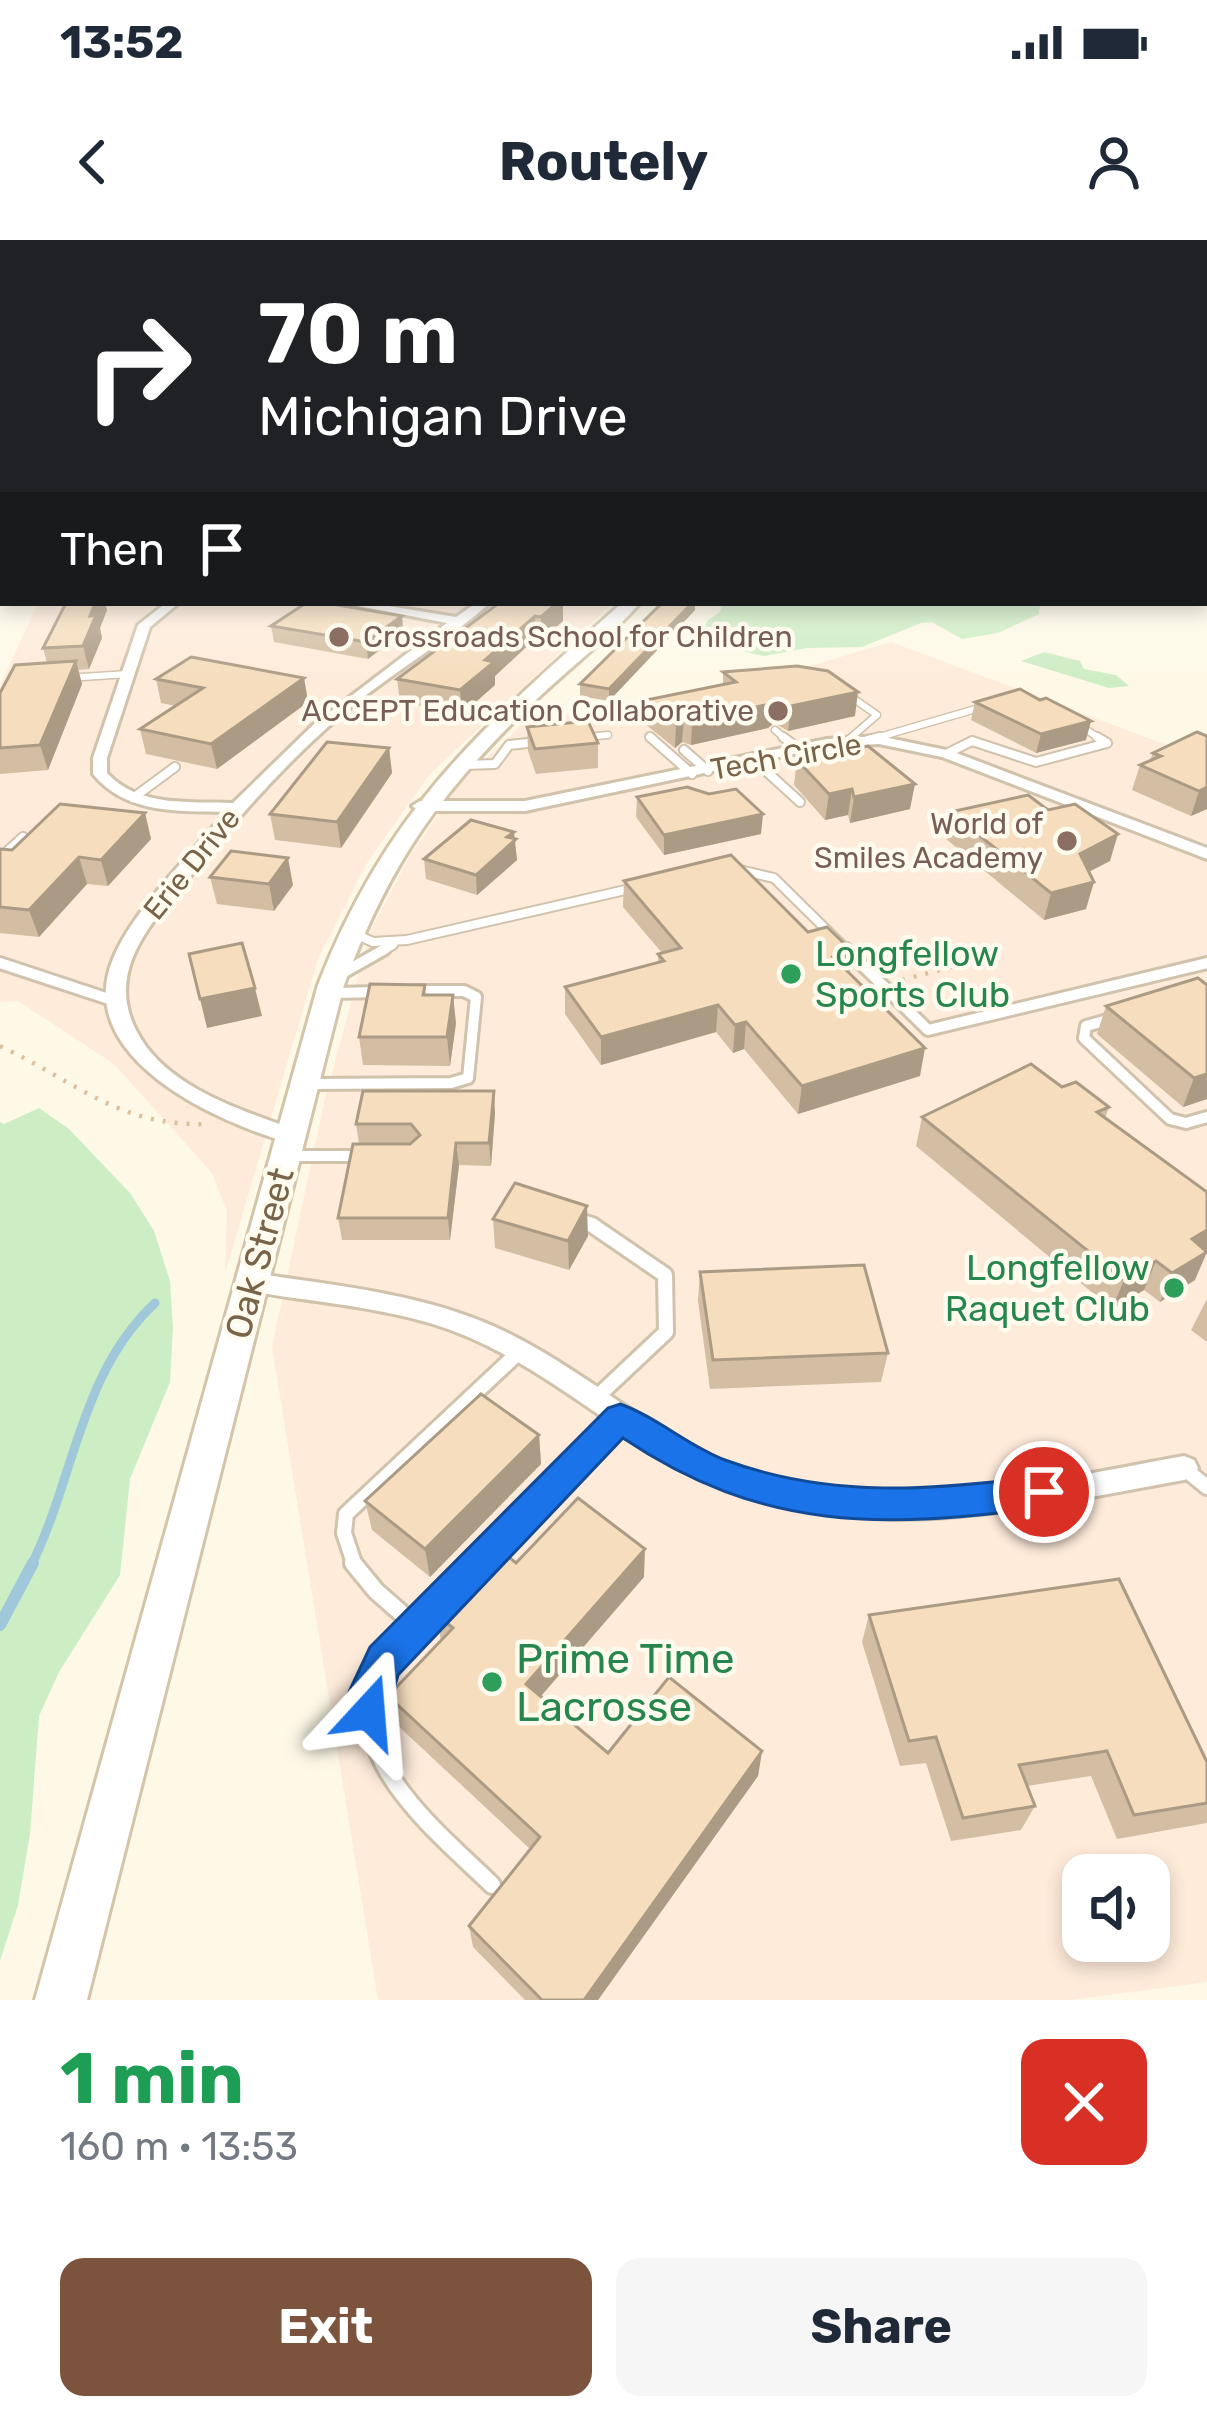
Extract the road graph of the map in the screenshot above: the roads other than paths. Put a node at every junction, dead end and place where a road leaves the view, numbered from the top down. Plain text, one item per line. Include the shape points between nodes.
1 (168, 606) edge
2 (367, 606) edge
3 (480, 606) edge
4 (629, 606) edge
5 (458, 621) junction
6 (128, 674) junction
7 (60, 678) edge
8 (838, 688) edge
9 (996, 704) edge
10 (1070, 719) edge
11 (775, 730) edge
12 (608, 735) dead end
13 (650, 736) dead end
14 (568, 739) edge
15 (868, 740) junction
16 (548, 741) edge
17 (848, 741) junction
18 (799, 749) junction
19 (684, 750) dead end
20 (946, 754) junction
21 (754, 760) junction
22 (454, 765) junction
23 (175, 767) dead end
24 (700, 772) junction
25 (133, 798) junction
26 (800, 802) dead end
27 (420, 806) junction
28 (237, 808) junction
29 (22, 837) edge
30 (1205, 851) edge
31 (0, 858) edge
32 (713, 872) edge
33 (646, 886) edge
34 (351, 926) junction
35 (407, 940) junction
36 (0, 963) edge
37 (1207, 963) edge
38 (330, 989) junction
39 (115, 1001) junction
40 (1128, 1014) edge
41 (304, 1084) junction
42 (1207, 1118) edge
43 (288, 1146) junction
44 (370, 1156) edge
45 (556, 1214) edge
46 (252, 1282) junction
47 (520, 1351) junction
48 (594, 1400) junction
49 (620, 1418) junction
50 (1184, 1468) joint
51 (1207, 1487) edge
52 (417, 1627) junction
53 (492, 1885) dead end
54 (61, 2000) edge

1 - 6 street via 144,626
2 - 5 street
3 - 5 street, Erie Drive
4 - 22 main road, Oak Street
5 - 28 street, Erie Drive via 305,741
6 - 7 lane
6 - 25 street via 99,768 109,786
8 - 17 lane via 878,715
9 - 15 lane
10 - 20 lane via 1107,742 1038,762 972,741
11 - 18 lane
12 - 14 lane
13 - 24 lane
15 - 17 street, Tech Circle
15 - 20 street, Tech Circle
16 - 22 lane via 508,745 495,764
17 - 18 street, Tech Circle
18 - 21 street, Tech Circle
19 - 24 lane
20 - 30 street, Tech Circle
21 - 24 street, Tech Circle
21 - 26 lane
22 - 27 main road, Oak Street
23 - 25 lane
24 - 27 street, Tech Circle via 509,808
25 - 28 street
27 - 34 main road, Oak Street
28 - 39 street, Erie Drive via 138,930 117,967
29 - 31 lane
32 - 37 lane via 751,869 774,878 928,1030
33 - 35 lane
34 - 35 lane via 374,942
34 - 38 main road, Oak Street
35 - 38 lane via 369,956
36 - 39 lane
38 - 41 main road, Oak Street
38 - 41 lane via 473,993 471,1073 451,1083
39 - 43 street via 126,1031 156,1067
40 - 42 lane via 1086,1026 1084,1038 1170,1119
41 - 43 main road, Oak Street
43 - 44 lane
43 - 46 main road, Oak Street
45 - 48 lane via 592,1225 664,1275 663,1336
46 - 47 street via 429,1314
46 - 54 main road, Oak Street
47 - 48 street
47 - 52 lane via 346,1514 344,1545 356,1571
48 - 49 street
49 - 50 street via 719,1474 834,1504 943,1505
49 - 52 lane
50 - 51 lane
52 - 53 lane via 384,1661 369,1694 376,1748 406,1798

